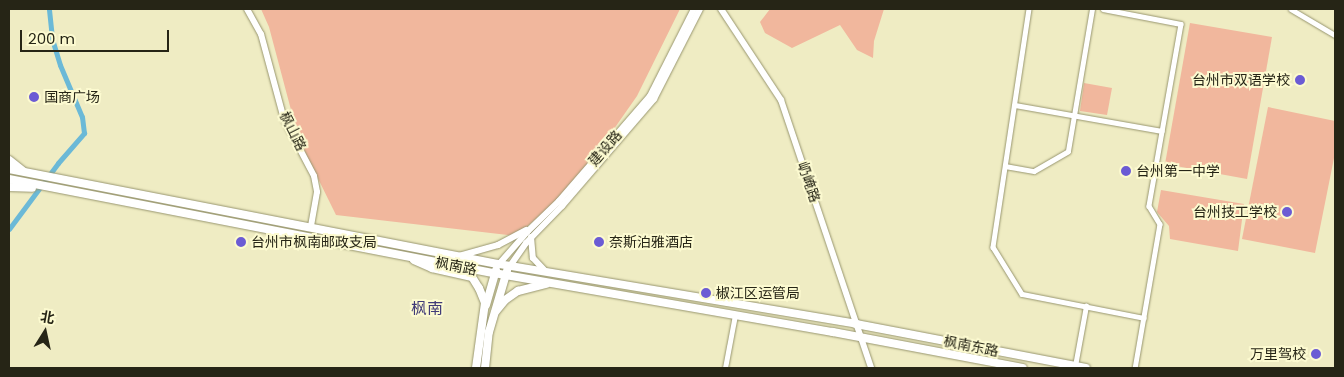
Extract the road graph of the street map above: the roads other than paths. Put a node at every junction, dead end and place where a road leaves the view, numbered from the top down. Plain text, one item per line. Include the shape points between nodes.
1 (247, 9) edge
2 (694, 9) edge
3 (700, 9) edge
4 (720, 9) edge
5 (1029, 9) edge
6 (1092, 9) edge
7 (1103, 9) edge
8 (1291, 9) edge
9 (1335, 35) edge
10 (1015, 106) junction
11 (1074, 115) junction
12 (1162, 131) junction
13 (9, 160) edge
14 (1005, 166) junction
15 (9, 170) edge
16 (36, 175) junction
17 (9, 179) edge
18 (58, 180) junction
19 (33, 186) junction
20 (9, 187) edge
21 (311, 227) junction
22 (532, 227) junction
23 (531, 237) junction
24 (406, 255) junction
25 (458, 256) junction
26 (499, 264) junction
27 (510, 266) junction
28 (547, 272) junction
29 (494, 273) junction
30 (505, 275) junction
31 (550, 283) junction
32 (1086, 306) junction
33 (494, 314) junction
34 (735, 315) junction
35 (483, 316) junction
36 (1144, 318) junction
37 (856, 324) junction
38 (860, 337) junction
39 (1075, 366) junction
40 (476, 368) edge
41 (485, 368) edge
42 (726, 368) edge
43 (871, 368) edge
44 (1024, 368) edge
45 (1086, 368) edge
46 (1135, 368) edge

1 - 21 main road, 枫山路 via 261,34 284,119 314,176 317,192
2 - 22 main road, 建设路 via 650,96 559,201
3 - 23 main road, 建设路 via 654,99 562,206
4 - 37 main road, 屷崦路 via 781,100
5 - 10 street
6 - 11 street
7 - 12 street via 1181,24
8 - 9 street
10 - 11 street
10 - 14 street
11 - 12 street
11 - 14 street via 1068,151 1034,171
12 - 36 street via 1149,206 1160,224
13 - 16 main road, 枫南路 via 21,170
14 - 32 street via 993,247 1022,294
15 - 16 main road, 枫南路
16 - 18 main road, 枫南路
16 - 18 main road, 枫南路
17 - 19 main road
18 - 21 main road, 枫南路
19 - 20 main road
19 - 24 main road, 枫南路
21 - 25 main road, 枫南路
22 - 25 main road via 498,245
22 - 26 main road, 建设路
23 - 27 main road, 建设路
23 - 28 main road via 533,258
24 - 29 main road, 枫南路
24 - 35 main road via 432,268 472,277 483,297
25 - 26 main road, 枫南路
26 - 27 main road, 枫南路
26 - 29 main road, 建设路
27 - 28 main road, 枫南路
27 - 30 main road
28 - 37 main road, 枫南路
29 - 30 main road, 枫南路
29 - 35 main road, 建设路
30 - 31 main road, 枫南路
30 - 33 main road
31 - 33 main road via 518,291
31 - 34 main road, 枫南路
32 - 36 street
32 - 39 street
33 - 41 main road
34 - 38 main road, 枫南路
34 - 42 street
35 - 40 main road
36 - 46 street
37 - 38 main road, 屷崦路
37 - 39 main road, 枫南东路
38 - 43 main road, 屷崦路
38 - 44 main road, 枫南路
39 - 45 main road, 枫南东路

